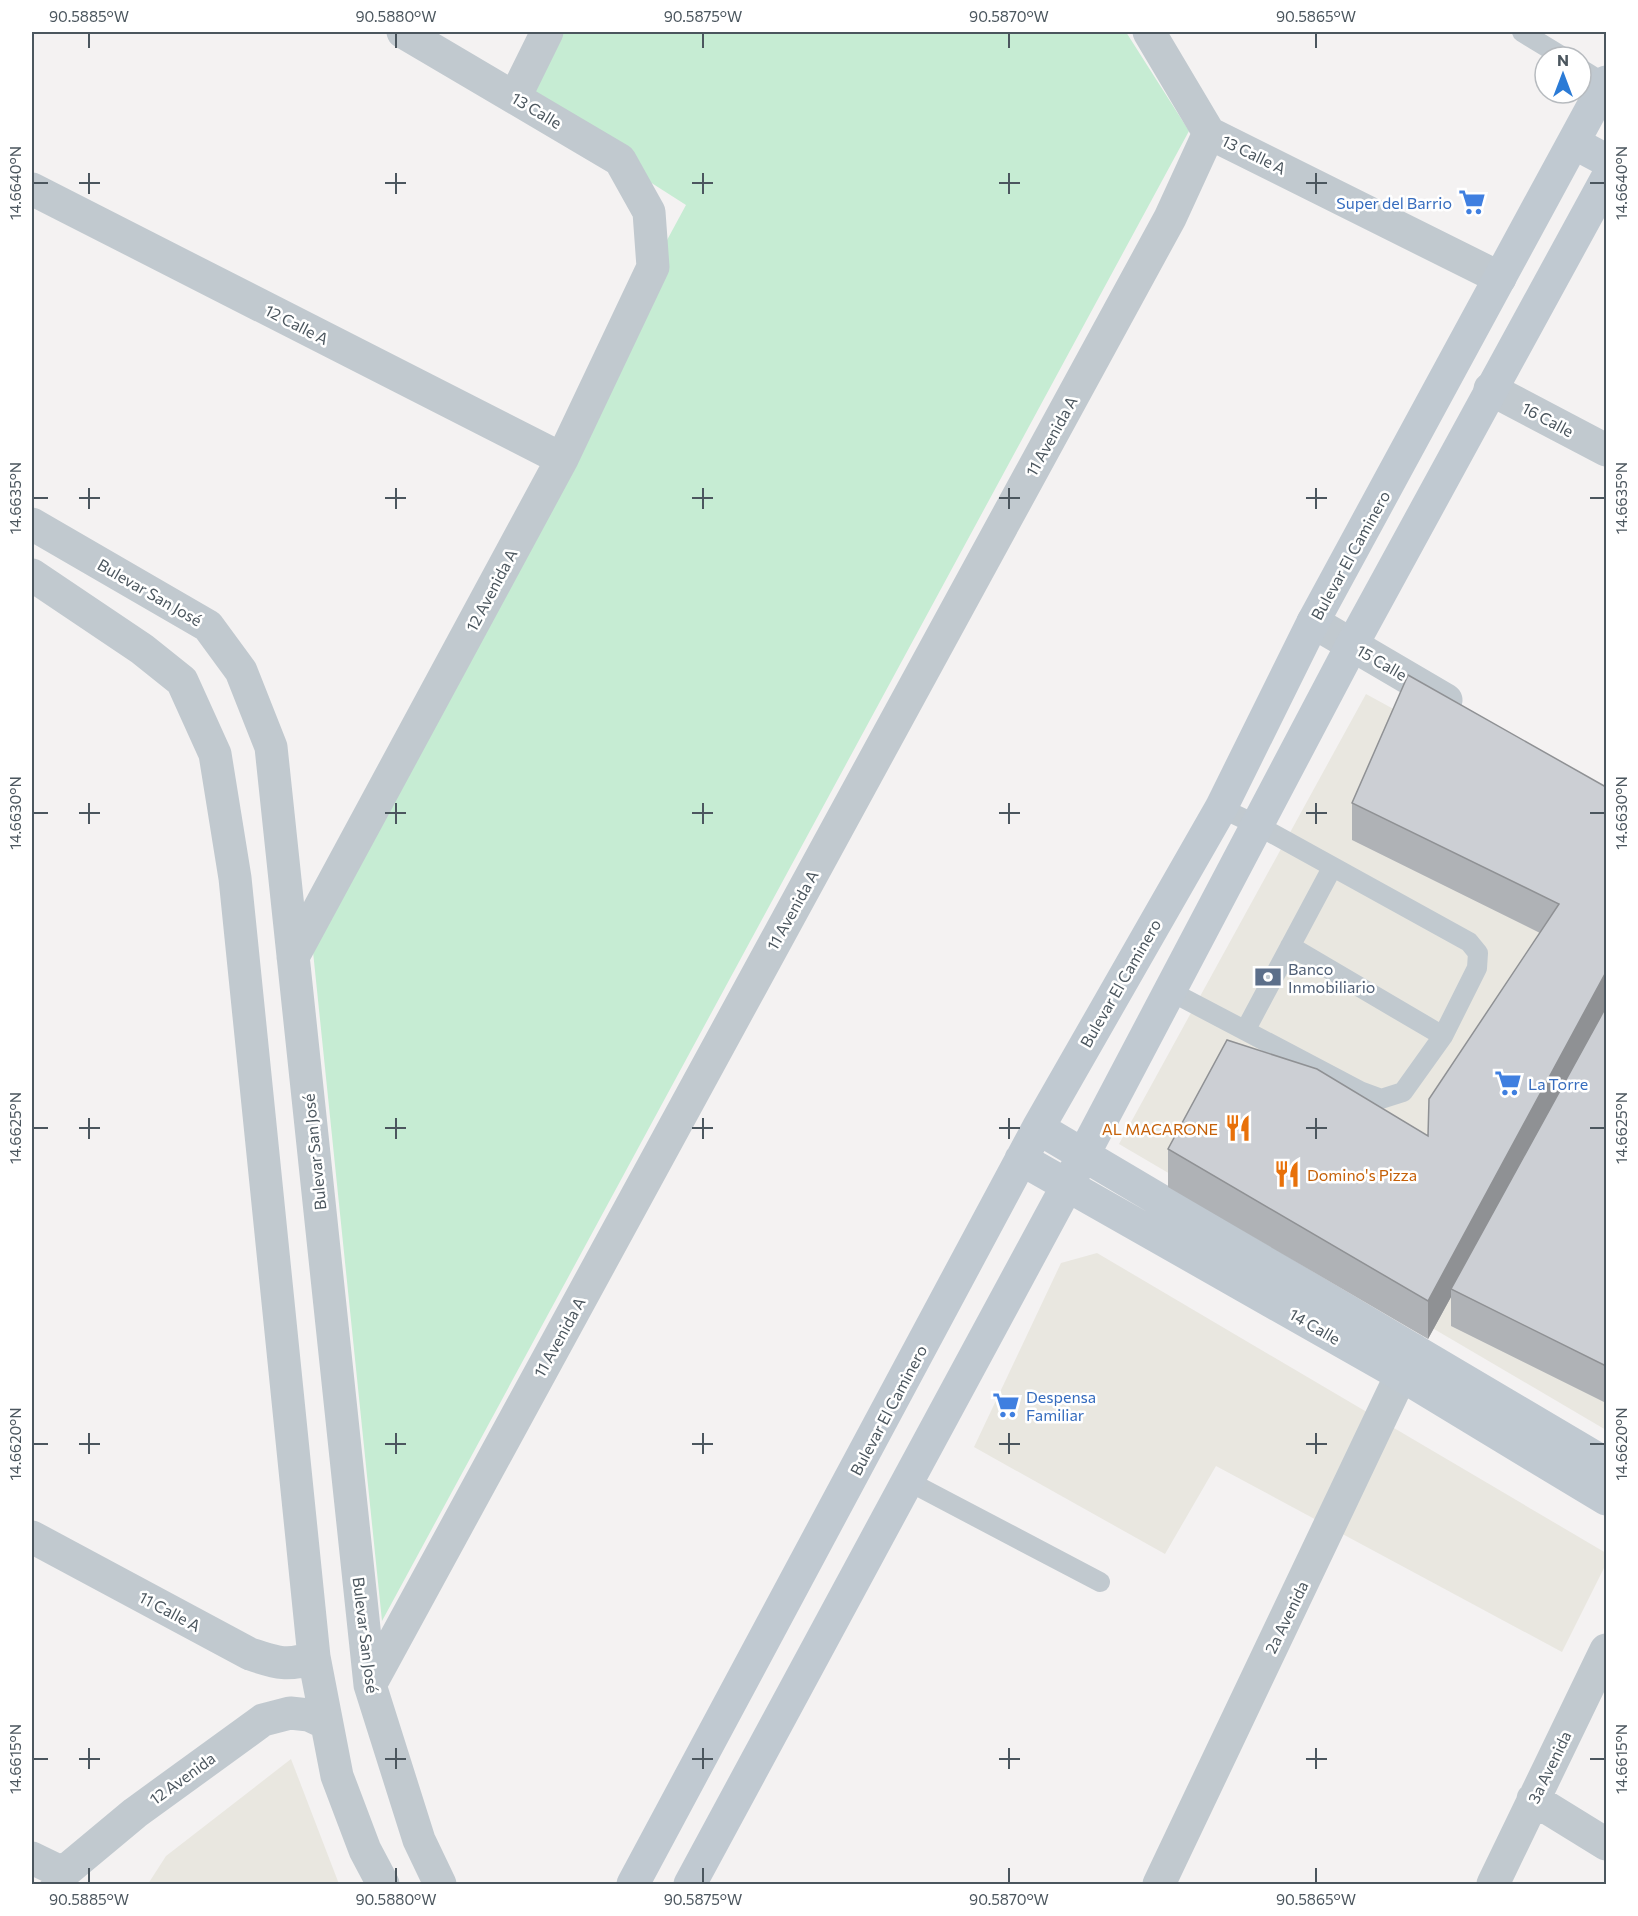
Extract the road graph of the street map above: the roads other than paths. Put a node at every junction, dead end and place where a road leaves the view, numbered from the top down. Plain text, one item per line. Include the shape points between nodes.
1 (403, 32) edge
2 (547, 32) edge
3 (1149, 32) edge
4 (1522, 32) edge
5 (1543, 45) edge
6 (1598, 78) edge
7 (515, 97) junction
8 (1209, 133) junction
9 (1574, 143) junction
10 (1606, 160) edge
11 (1606, 180) edge
12 (32, 189) edge
13 (649, 212) joint
14 (1500, 278) junction
15 (1490, 388) junction
16 (1606, 450) edge
17 (562, 459) junction
18 (32, 524) edge
19 (32, 575) edge
20 (1313, 622) junction
21 (1352, 645) junction
22 (1474, 716) edge
23 (1221, 808) junction
24 (1257, 825) junction
25 (1332, 868) junction
26 (1290, 946) junction
27 (293, 957) junction
28 (1168, 990) junction
29 (1246, 1029) junction
30 (1443, 1036) junction
31 (1038, 1128) junction
32 (1084, 1154) junction
33 (1021, 1159) junction
34 (1067, 1186) junction
35 (1407, 1362) junction
36 (1606, 1464) edge
37 (906, 1480) junction
38 (1606, 1499) edge
39 (32, 1537) edge
40 (1100, 1582) dead end
41 (1606, 1650) edge
42 (314, 1657) junction
43 (749, 1667) junction
44 (369, 1685) junction
45 (793, 1692) junction
46 (326, 1723) junction
47 (1533, 1799) junction
48 (1606, 1844) edge
49 (32, 1858) edge
50 (60, 1879) edge
51 (383, 1884) edge
52 (441, 1884) edge
53 (633, 1884) edge
54 (690, 1884) edge
55 (1159, 1884) edge
56 (1493, 1884) edge

1 - 7 street, 13 Calle
2 - 7 street
3 - 8 street, 13 Calle A
4 - 5 lane
6 - 9 main road, Bulevar El Caminero
7 - 13 street, 13 Calle via 620,160
8 - 14 street, 13 Calle A
8 - 44 street, 11 Avenida A via 1170,218
9 - 10 main road
9 - 14 main road, Bulevar El Caminero
11 - 15 main road
12 - 17 street, 12 Calle A
13 - 17 street, 12 Avenida A via 653,267
14 - 20 main road, Bulevar El Caminero
15 - 16 street, 16 Calle
15 - 21 main road
17 - 27 street, 12 Avenida A
18 - 27 street, Bulevar San José via 208,626 241,671 271,747
19 - 42 street via 182,681 215,754 236,890
20 - 21 street, 15 Calle
20 - 23 main road, Bulevar El Caminero
21 - 22 street, 15 Calle
21 - 24 main road
23 - 24 lane
23 - 31 main road, Bulevar El Caminero
24 - 25 lane
24 - 28 main road
25 - 26 lane
25 - 30 lane via 1469,942 1478,953 1477,968
26 - 29 lane
26 - 30 lane
27 - 44 street, Bulevar San José
28 - 29 lane
28 - 32 main road
29 - 30 lane via 1381,1099 1403,1092
31 - 32 main road, 14 Calle
31 - 33 main road, Bulevar El Caminero
32 - 34 main road
32 - 35 main road, 14 Calle
33 - 34 main road, 14 Calle
33 - 43 main road, Bulevar El Caminero
34 - 35 main road, 14 Calle
34 - 37 main road
35 - 36 main road, 14 Calle
35 - 38 main road, 14 Calle
35 - 55 street, 2a Avenida
37 - 40 lane
37 - 45 main road
39 - 42 street, 11 Calle A via 250,1654 295,1664
41 - 47 street, 3a Avenida
42 - 46 street
43 - 45 main road
43 - 53 main road, Bulevar El Caminero
44 - 52 street, Bulevar San José via 419,1840
45 - 54 main road
46 - 50 street, 12 Avenida via 309,1715 290,1713 263,1720 135,1813
46 - 51 street via 337,1776 365,1850
47 - 48 street
47 - 56 street, 3a Avenida
49 - 50 street

